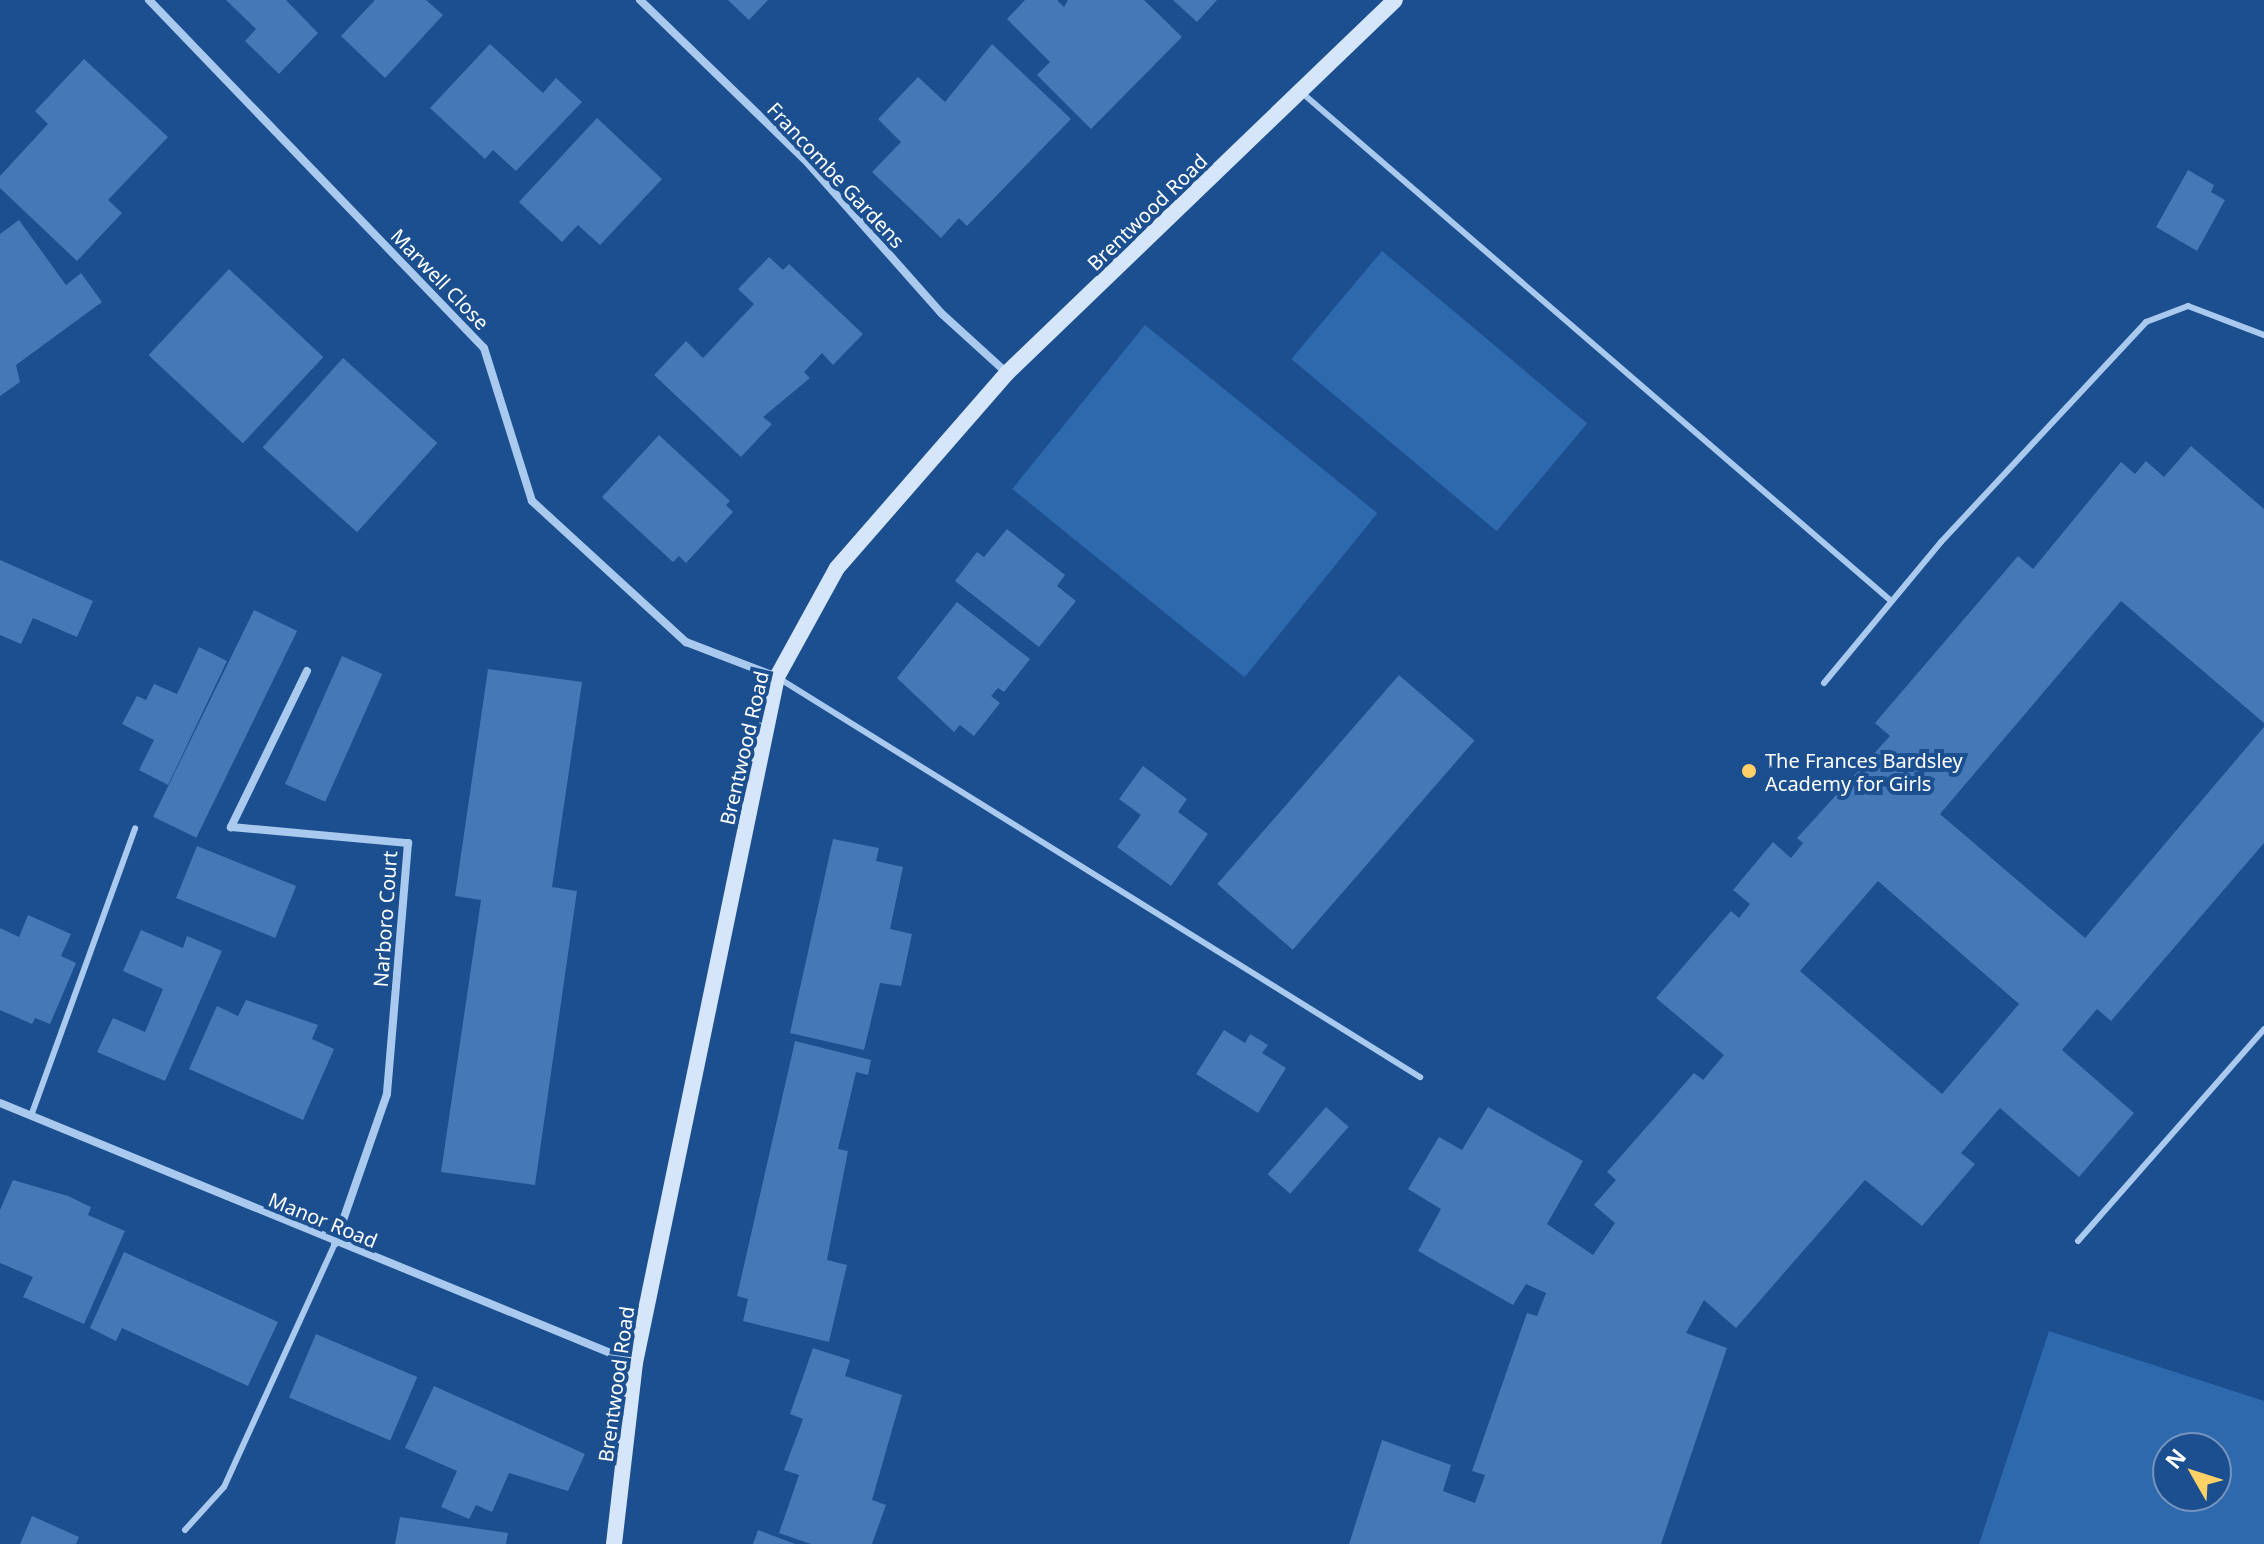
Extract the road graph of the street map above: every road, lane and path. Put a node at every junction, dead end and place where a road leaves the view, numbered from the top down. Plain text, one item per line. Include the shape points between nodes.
1 (149, 0) edge
2 (640, 0) edge
3 (1395, 0) edge
4 (1301, 92) junction
5 (2264, 335) edge
6 (1007, 373) junction
7 (1891, 601) junction
8 (307, 671) dead end
9 (777, 677) junction
10 (1824, 683) dead end
11 (135, 828) dead end
12 (2264, 1029) edge
13 (1420, 1077) dead end
14 (0, 1103) edge
15 (31, 1116) junction
16 (2078, 1241) dead end
17 (335, 1243) junction
18 (635, 1363) junction
19 (185, 1530) dead end
20 (614, 1544) edge

1 - 9 street, Marwell Close via 484,348 532,501 686,642
2 - 6 street, Francombe Gardens via 808,163 941,313
3 - 4 street, Brentwood Road
4 - 6 street, Brentwood Road
4 - 7 lane
5 - 7 lane via 2188,306 2146,322
6 - 9 street, Brentwood Road via 837,568
7 - 10 lane
8 - 17 street, Narboro Court via 231,827 408,843 387,1094
9 - 13 lane
9 - 18 street, Brentwood Road
11 - 15 lane
12 - 16 lane
14 - 15 street, Manor Road
15 - 17 street, Manor Road
17 - 18 street, Manor Road
17 - 19 lane via 224,1487
18 - 20 street, Brentwood Road

